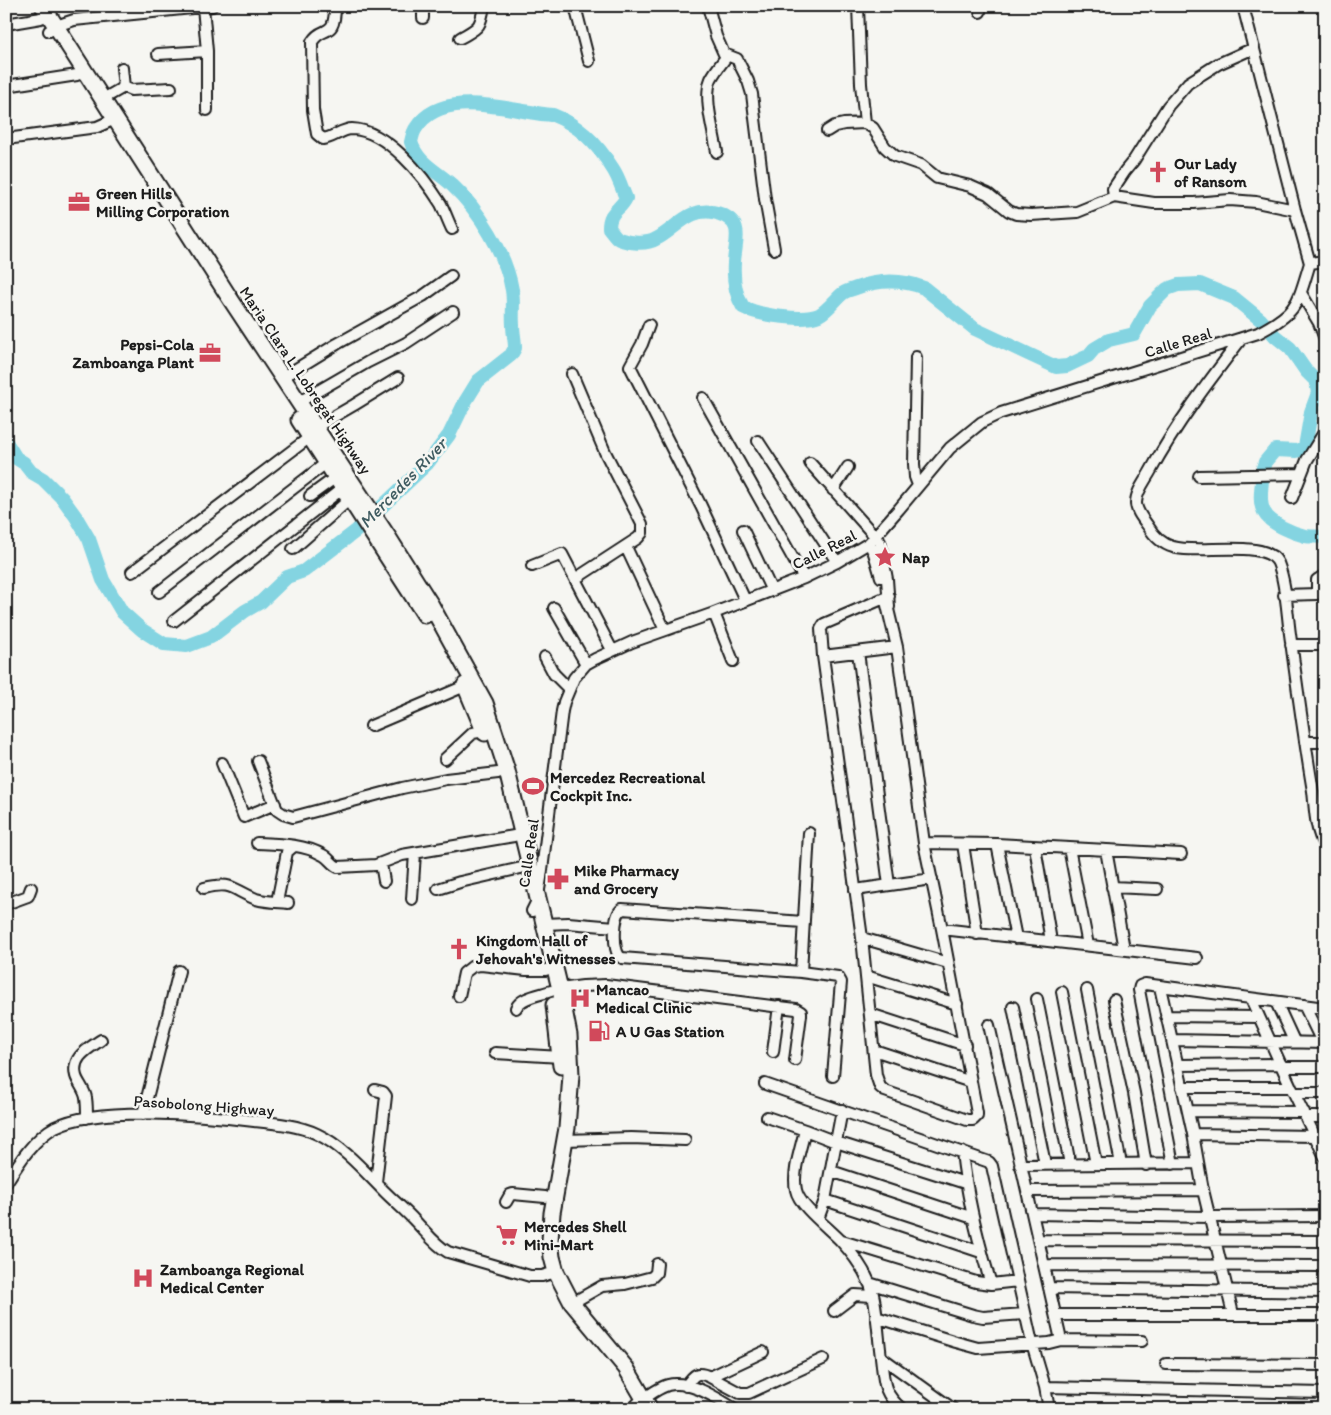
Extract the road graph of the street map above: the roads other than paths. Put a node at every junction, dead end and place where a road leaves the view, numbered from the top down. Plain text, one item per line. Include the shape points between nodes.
1 (335, 6) edge
2 (424, 6) edge
3 (484, 6) edge
4 (575, 6) edge
5 (708, 6) edge
6 (858, 6) edge
7 (1243, 6) edge
8 (208, 7) edge
9 (45, 17) edge
10 (423, 18) dead end
11 (6, 24) edge
12 (460, 38) dead end
13 (1254, 48) junction
14 (207, 51) junction
15 (158, 54) dead end
16 (727, 56) junction
17 (589, 61) dead end
18 (122, 68) dead end
19 (77, 75) junction
20 (6, 86) edge
21 (124, 87) junction
22 (171, 88) dead end
23 (103, 99) junction
24 (208, 110) dead end
25 (111, 121) junction
26 (865, 123) junction
27 (827, 131) dead end
28 (6, 139) edge
29 (131, 151) junction
30 (717, 152) dead end
31 (1114, 197) junction
32 (1295, 210) junction
33 (452, 229) dead end
34 (774, 249) dead end
35 (1325, 261) edge
36 (1310, 263) junction
37 (451, 276) dead end
38 (1301, 293) junction
39 (453, 312) dead end
40 (649, 325) dead end
41 (1242, 338) junction
42 (1325, 339) edge
43 (916, 357) dead end
44 (572, 374) dead end
45 (283, 377) junction
46 (398, 378) dead end
47 (703, 398) dead end
48 (299, 402) junction
49 (1325, 431) edge
50 (313, 432) junction
51 (758, 441) dead end
52 (331, 459) junction
53 (810, 463) dead end
54 (848, 467) dead end
55 (1301, 474) junction
56 (1199, 476) dead end
57 (918, 486) junction
58 (833, 490) junction
59 (349, 493) junction
60 (310, 496) dead end
61 (1292, 498) dead end
62 (743, 530) dead end
63 (872, 540) junction
64 (385, 543) junction
65 (626, 547) junction
66 (293, 549) dead end
67 (837, 562) junction
68 (532, 566) dead end
69 (132, 572) dead end
70 (1325, 575) edge
71 (804, 578) junction
72 (575, 579) junction
73 (771, 590) junction
74 (159, 592) dead end
75 (1284, 595) junction
76 (745, 600) junction
77 (888, 601) junction
78 (554, 608) dead end
79 (714, 613) junction
80 (174, 621) dead end
81 (664, 630) junction
82 (1325, 643) edge
83 (1291, 645) junction
84 (897, 646) junction
85 (612, 650) junction
86 (858, 652) junction
87 (823, 656) junction
88 (545, 657) dead end
89 (733, 661) dead end
90 (586, 664) junction
91 (465, 686) junction
92 (569, 689) junction
93 (371, 726) dead end
94 (484, 731) junction
95 (1305, 742) junction
96 (1325, 742) edge
97 (445, 759) dead end
98 (258, 762) dead end
99 (222, 763) dead end
100 (498, 773) junction
101 (275, 804) junction
102 (809, 833) dead end
103 (514, 836) junction
104 (256, 843) dead end
105 (924, 843) junction
106 (963, 844) junction
107 (997, 844) junction
108 (294, 846) junction
109 (1325, 846) edge
110 (1035, 847) junction
111 (1069, 848) junction
112 (1106, 850) junction
113 (415, 853) junction
114 (1181, 854) dead end
115 (381, 864) junction
116 (521, 868) junction
117 (932, 879) junction
118 (384, 882) dead end
119 (889, 885) junction
120 (1112, 887) junction
121 (31, 888) dead end
122 (204, 888) dead end
123 (438, 889) dead end
124 (1157, 889) dead end
125 (855, 890) junction
126 (538, 896) junction
127 (412, 899) dead end
128 (6, 904) edge
129 (532, 911) junction
130 (803, 922) junction
131 (544, 924) junction
132 (615, 927) junction
133 (942, 929) junction
134 (977, 934) junction
135 (862, 938) junction
136 (1016, 938) junction
137 (1051, 941) junction
138 (1088, 945) junction
139 (1124, 950) junction
140 (1197, 958) dead end
141 (948, 963) junction
142 (546, 970) junction
143 (179, 971) dead end
144 (801, 972) junction
145 (866, 976) junction
146 (1160, 987) junction
147 (556, 990) junction
148 (1087, 990) dead end
149 (1062, 992) dead end
150 (459, 996) dead end
151 (1037, 999) dead end
152 (1251, 999) junction
153 (1114, 1000) dead end
154 (1276, 1002) junction
155 (957, 1004) junction
156 (1304, 1005) junction
157 (779, 1006) junction
158 (1013, 1007) dead end
159 (516, 1008) dead end
160 (1325, 1008) edge
161 (870, 1014) junction
162 (1166, 1016) junction
163 (1258, 1017) junction
164 (989, 1025) dead end
165 (101, 1040) dead end
166 (1172, 1040) junction
167 (1270, 1040) junction
168 (1294, 1041) junction
169 (1323, 1042) edge
170 (965, 1045) junction
171 (874, 1050) junction
172 (773, 1052) dead end
173 (495, 1053) dead end
174 (561, 1057) junction
175 (795, 1060) dead end
176 (1177, 1065) junction
177 (1282, 1065) junction
178 (1325, 1067) edge
179 (833, 1076) dead end
180 (971, 1082) junction
181 (765, 1084) dead end
182 (1182, 1088) junction
183 (374, 1090) dead end
184 (1293, 1090) junction
185 (1325, 1093) edge
186 (842, 1110) junction
187 (1188, 1111) junction
188 (143, 1114) junction
189 (1305, 1115) junction
190 (1325, 1116) edge
191 (767, 1117) dead end
192 (87, 1118) junction
193 (805, 1130) junction
194 (1193, 1134) junction
195 (565, 1140) junction
196 (685, 1140) dead end
197 (1319, 1140) edge
198 (836, 1142) junction
199 (962, 1152) junction
200 (1325, 1156) edge
201 (1198, 1163) junction
202 (1045, 1164) junction
203 (1070, 1164) junction
204 (1096, 1164) junction
205 (1121, 1164) junction
206 (1173, 1164) junction
207 (1020, 1165) junction
208 (1146, 1165) junction
209 (830, 1171) junction
210 (376, 1182) junction
211 (6, 1183) edge
212 (965, 1183) junction
213 (1203, 1190) junction
214 (1027, 1191) junction
215 (545, 1197) junction
216 (825, 1200) junction
217 (506, 1202) dead end
218 (1033, 1214) junction
219 (1325, 1216) edge
220 (1209, 1217) junction
221 (973, 1218) junction
222 (818, 1219) junction
223 (1039, 1240) junction
224 (1215, 1241) junction
225 (1325, 1241) edge
226 (842, 1242) junction
227 (981, 1252) junction
228 (657, 1264) dead end
229 (1044, 1264) junction
230 (1221, 1266) junction
231 (1325, 1266) edge
232 (552, 1273) junction
233 (1018, 1281) junction
234 (870, 1282) junction
235 (990, 1284) junction
236 (1049, 1288) junction
237 (1228, 1290) junction
238 (1325, 1292) edge
239 (872, 1296) junction
240 (572, 1303) junction
241 (834, 1311) dead end
242 (1025, 1314) junction
243 (1233, 1314) junction
244 (1056, 1315) junction
245 (1325, 1315) edge
246 (876, 1317) junction
247 (1061, 1340) junction
248 (1142, 1341) dead end
249 (1032, 1343) junction
250 (763, 1352) dead end
251 (880, 1357) junction
252 (823, 1359) dead end
253 (1166, 1364) dead end
254 (1325, 1365) edge
255 (710, 1377) junction
256 (686, 1386) junction
257 (1045, 1386) junction
258 (1325, 1392) edge
259 (643, 1405) edge
260 (735, 1409) edge
261 (902, 1409) edge
262 (953, 1409) edge
263 (1049, 1409) edge

1 - 33 street via 334,24 312,42 313,110 317,134 328,139 354,129 384,141 400,153 431,191
2 - 10 street
3 - 12 street via 481,24
4 - 17 street
5 - 16 street via 716,36
6 - 26 street
7 - 13 street
8 - 9 street via 68,21
8 - 14 street
9 - 11 street
9 - 19 highway, Maria Clara L. Lobregat Highway
9 - 23 highway, Maria Clara L. Lobregat Highway
13 - 31 street via 1218,64 1188,83 1124,170 1113,189
13 - 32 street
14 - 15 street
14 - 24 street
16 - 30 street via 716,70 709,88
16 - 34 street via 737,59 752,94
18 - 21 street
19 - 20 street
19 - 25 highway, Maria Clara L. Lobregat Highway
21 - 22 street via 131,90
21 - 23 street
23 - 25 highway, Maria Clara L. Lobregat Highway
25 - 28 street via 86,128
25 - 29 highway, Maria Clara L. Lobregat Highway
26 - 27 street via 844,124
26 - 31 street via 873,128 895,156 921,164 937,178 988,194 1016,214 1077,212
29 - 45 highway, Maria Clara L. Lobregat Highway
29 - 50 highway, Maria Clara L. Lobregat Highway via 176,232
31 - 32 street via 1154,203 1230,200
32 - 36 street
35 - 36 street
36 - 38 street, Calle Real
37 - 45 street via 423,296
38 - 41 street, Calle Real via 1294,308 1278,322
38 - 42 street
39 - 48 street via 406,343
40 - 76 street via 630,364 631,369
41 - 57 street, Calle Real via 1001,413 970,430
41 - 75 street via 1166,441 1136,504 1153,534 1173,547 1190,550 1243,548 1261,550 1273,556
43 - 57 street via 914,464
44 - 65 street via 605,452 642,524 642,533
45 - 48 highway, Maria Clara L. Lobregat Highway
46 - 50 street
47 - 71 street
48 - 50 highway, Maria Clara L. Lobregat Highway
49 - 55 street
50 - 52 highway, Maria Clara L. Lobregat Highway
50 - 69 street
51 - 67 street
52 - 59 highway, Maria Clara L. Lobregat Highway
52 - 59 highway, Maria Clara L. Lobregat Highway
52 - 74 street
53 - 58 street
54 - 58 street
55 - 56 street
55 - 61 street
57 - 63 street, Calle Real
58 - 63 street
59 - 60 street
59 - 64 highway, Maria Clara L. Lobregat Highway
59 - 66 street
59 - 80 street
62 - 73 street
63 - 67 street, Calle Real
63 - 77 street via 881,563
64 - 91 highway, Maria Clara L. Lobregat Highway
64 - 126 highway, Maria Clara L. Lobregat Highway via 431,605 484,703 507,771
65 - 72 street
65 - 81 street
67 - 71 street, Calle Real
68 - 72 street via 560,554
70 - 75 street via 1317,580 1317,594
71 - 73 street, Calle Real
72 - 85 street
73 - 76 street, Calle Real
75 - 83 street
76 - 79 street, Calle Real
77 - 84 street
77 - 87 street via 822,626
78 - 90 street
79 - 81 street, Calle Real
79 - 89 street
81 - 85 street, Calle Real
82 - 83 street via 1322,646
83 - 95 street
84 - 86 street
84 - 105 street
85 - 90 street, Calle Real
86 - 87 street
86 - 119 street
87 - 125 street
88 - 92 street via 554,674
90 - 92 street, Calle Real
91 - 93 street
91 - 94 highway, Maria Clara L. Lobregat Highway
92 - 126 street, Calle Real via 557,740
94 - 97 street via 473,733
94 - 100 highway, Maria Clara L. Lobregat Highway
95 - 96 street
95 - 109 street via 1319,831
98 - 101 street
99 - 101 street via 244,816
100 - 101 street via 402,788 292,817 277,810
100 - 103 highway, Maria Clara L. Lobregat Highway
102 - 130 street
103 - 113 street
103 - 116 highway, Maria Clara L. Lobregat Highway
104 - 108 street
105 - 106 street
105 - 117 street
106 - 107 street
106 - 134 street
107 - 110 street
107 - 136 street
108 - 115 street via 321,854 338,867
108 - 122 street via 287,852 282,902 256,899 227,885
110 - 111 street
110 - 137 street
111 - 112 street
111 - 138 street
112 - 114 street
112 - 120 street
113 - 115 street
113 - 127 street
115 - 118 street
116 - 123 street
116 - 129 highway, Maria Clara L. Lobregat Highway
117 - 119 street
117 - 133 street
119 - 125 street
120 - 124 street
120 - 139 street
121 - 128 street via 28,896
125 - 135 street
126 - 129 street, Calle Real
126 - 131 highway, Maria Clara L. Lobregat Highway
129 - 142 highway, Maria Clara L. Lobregat Highway
130 - 132 street via 626,908 619,911
130 - 144 street
131 - 132 street
131 - 147 highway, Maria Clara L. Lobregat Highway
132 - 144 street via 617,953 622,958
133 - 134 street
133 - 141 street
134 - 136 street
135 - 141 street
135 - 145 street
136 - 137 street
137 - 138 street
138 - 139 street
139 - 140 street
141 - 155 street
142 - 147 highway, Maria Clara L. Lobregat Highway
142 - 150 street via 473,966 464,973
143 - 188 street
144 - 179 street via 840,978
145 - 155 street
145 - 161 street
146 - 152 street
146 - 162 street
146 - 206 street via 1145,984 1139,990
147 - 157 street via 606,985
147 - 159 street via 522,1001
147 - 174 highway, Maria Clara L. Lobregat Highway
147 - 195 highway, Maria Clara L. Lobregat Highway via 569,1035 571,1056
148 - 205 street
149 - 204 street
151 - 203 street
152 - 154 street
152 - 163 street
153 - 208 street
154 - 156 street
154 - 168 street
155 - 170 street
156 - 160 street
156 - 169 street
157 - 172 street
157 - 175 street via 801,1012
158 - 202 street
161 - 170 street
161 - 171 street
162 - 163 street
162 - 166 street
163 - 167 street
164 - 207 street
165 - 192 street via 82,1053 75,1066 86,1096
166 - 167 street
166 - 176 street
167 - 168 street
167 - 177 street
168 - 169 street
170 - 180 street
171 - 180 street
171 - 180 street via 878,1082 885,1091 967,1120 978,1116
173 - 174 street
174 - 215 highway, Maria Clara L. Lobregat Highway via 557,1126
176 - 177 street
176 - 182 street
177 - 178 street
177 - 184 street
181 - 186 street
182 - 184 street
182 - 187 street
183 - 210 street via 386,1096
184 - 185 street
184 - 189 street
186 - 198 street
186 - 199 street
187 - 189 street
187 - 194 street
188 - 192 street, Pasobolong Highway
188 - 210 street, Pasobolong Highway via 228,1118 304,1130 330,1142
189 - 190 street
189 - 197 street
191 - 193 street
192 - 211 street, Pasobolong Highway via 48,1132
193 - 198 street
193 - 222 street via 796,1189 798,1196
194 - 197 street
194 - 201 street
195 - 196 street
195 - 232 highway, Maria Clara L. Lobregat Highway via 554,1198
197 - 200 street
198 - 209 street
198 - 212 street
199 - 212 street
199 - 233 street via 986,1160 992,1166
201 - 206 street
201 - 213 street
202 - 203 street
202 - 207 street
203 - 204 street
204 - 205 street
205 - 208 street
206 - 208 street
207 - 214 street
209 - 216 street
209 - 221 street
210 - 232 street, Pasobolong Highway via 448,1252 530,1276
212 - 221 street
213 - 214 street
213 - 220 street
214 - 218 street
215 - 217 street via 513,1194
215 - 232 highway, Maria Clara L. Lobregat Highway via 542,1240
216 - 222 street
216 - 227 street
218 - 220 street
218 - 223 street
219 - 220 street
220 - 224 street
221 - 227 street
222 - 226 street
223 - 224 street
223 - 229 street
224 - 225 street
224 - 230 street
226 - 234 street
226 - 235 street
227 - 235 street
228 - 240 street via 652,1277 602,1286
229 - 230 street
229 - 236 street
230 - 231 street
230 - 237 street
232 - 240 highway, Maria Clara L. Lobregat Highway
232 - 259 highway, Maria Clara L. Lobregat Highway via 554,1291 565,1308
233 - 235 street
233 - 242 street
234 - 239 street
234 - 242 street via 972,1316
236 - 237 street
236 - 244 street
237 - 238 street
237 - 243 street
239 - 241 street via 855,1295
239 - 246 street
240 - 259 highway, Maria Clara L. Lobregat Highway via 626,1368
242 - 249 street
243 - 244 street
243 - 245 street
244 - 247 street
246 - 249 street via 978,1348
246 - 251 street
247 - 248 street
247 - 249 street
249 - 257 street
250 - 255 street
251 - 261 street via 887,1393
251 - 262 street
252 - 255 street via 749,1393 740,1393
253 - 254 street
255 - 256 street via 696,1374
256 - 259 street via 666,1385
256 - 260 street
257 - 258 street
257 - 263 street

